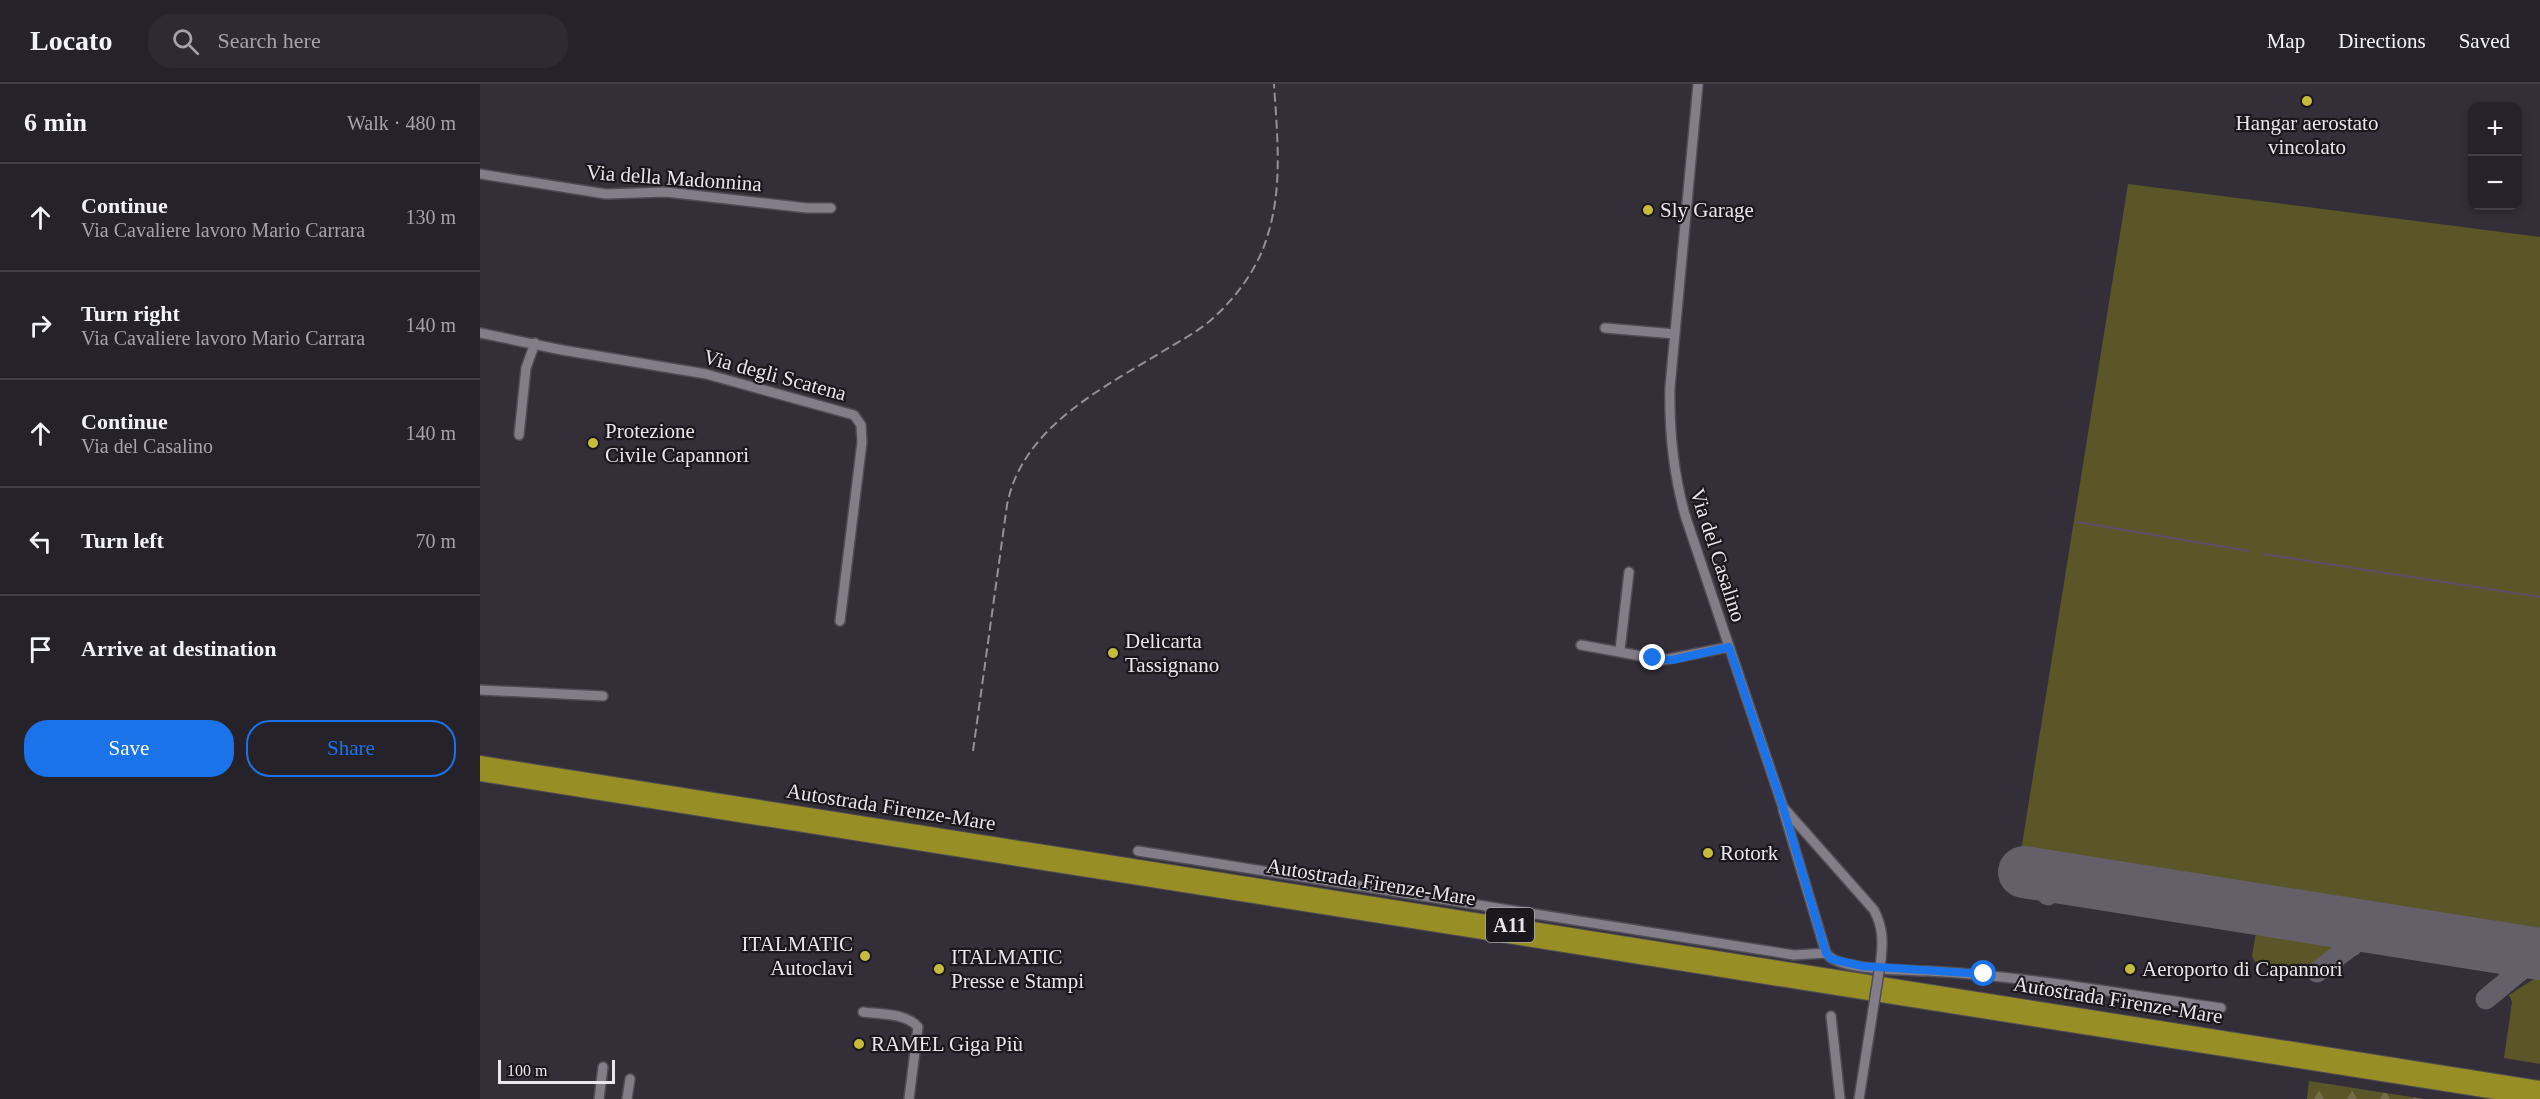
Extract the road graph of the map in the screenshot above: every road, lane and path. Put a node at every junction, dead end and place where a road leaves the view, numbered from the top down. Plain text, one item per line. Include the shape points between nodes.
1 (1698, 84) edge
2 (480, 174) edge
3 (831, 208) dead end
4 (1605, 328) dead end
5 (480, 333) edge
6 (1675, 333) junction
7 (535, 343) junction
8 (519, 435) dead end
9 (1629, 572) dead end
10 (840, 621) dead end
11 (1581, 645) dead end
12 (1729, 647) junction
13 (1620, 650) junction
14 (480, 690) edge
15 (603, 696) dead end
16 (480, 764) edge
17 (480, 774) edge
18 (1783, 807) junction
19 (1138, 851) dead end
20 (1826, 953) junction
21 (2221, 1008) dead end
22 (863, 1012) dead end
23 (1830, 1016) dead end
24 (603, 1066) dead end
25 (630, 1078) dead end
26 (2540, 1088) edge
27 (599, 1099) edge
28 (627, 1099) edge
29 (909, 1099) edge
30 (1840, 1099) edge
31 (1859, 1099) edge
32 (2540, 1099) edge

1 - 6 street, Via del Casalino
2 - 3 street, Via della Madonnina via 606,194 666,192
4 - 6 street
5 - 7 street, Via degli Scatena
6 - 12 street, Via del Casalino via 1669,421 1675,478
7 - 8 street via 526,368
7 - 10 street, Via degli Scatena via 706,374 854,415 862,436
9 - 13 street
11 - 13 street
12 - 13 street via 1668,660
12 - 18 street, Via del Casalino
14 - 15 street
16 - 26 highway, Autostrada Firenze-Mare / A11
17 - 32 highway, Autostrada Firenze-Mare / A11
18 - 20 street
18 - 31 street, Via del Casalino, bridge via 1874,910 1882,925 1881,959
19 - 20 street via 1794,955
20 - 21 street via 1835,962 1862,966 1994,975
22 - 29 street via 897,1017 918,1027
23 - 30 street
24 - 27 street
25 - 28 street

